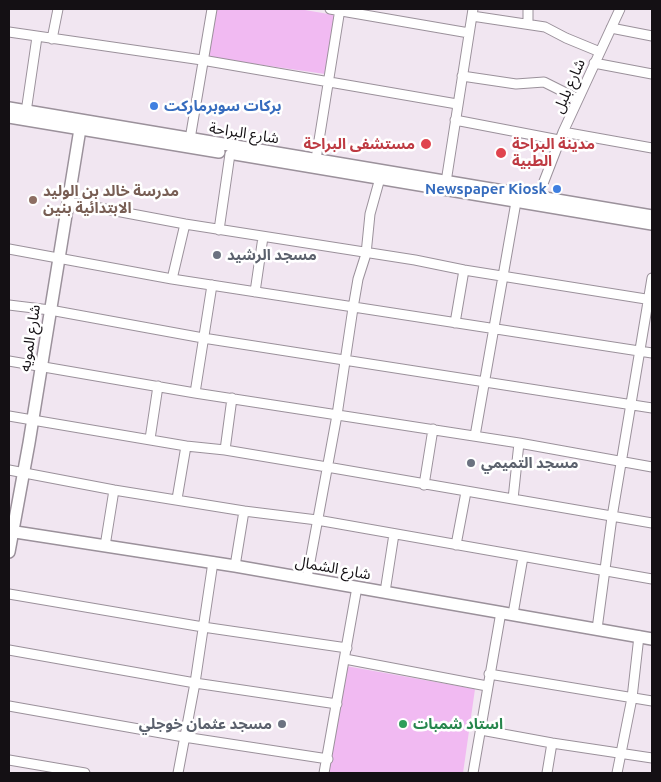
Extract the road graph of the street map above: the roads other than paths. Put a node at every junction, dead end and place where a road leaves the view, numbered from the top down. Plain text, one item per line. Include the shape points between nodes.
1 (58, 9) edge
2 (212, 9) edge
3 (330, 9) edge
4 (528, 9) edge
5 (620, 9) edge
6 (340, 10) edge
7 (472, 12) edge
8 (528, 23) junction
9 (611, 28) junction
10 (9, 32) edge
11 (469, 33) junction
12 (652, 36) edge
13 (37, 37) junction
14 (52, 39) junction
15 (600, 52) junction
16 (202, 60) junction
17 (594, 63) junction
18 (652, 74) edge
19 (462, 76) junction
20 (328, 81) junction
21 (578, 98) junction
22 (457, 104) junction
23 (9, 108) edge
24 (26, 112) junction
25 (9, 117) edge
26 (455, 120) junction
27 (80, 129) junction
28 (561, 136) junction
29 (190, 139) junction
30 (652, 148) edge
31 (230, 154) junction
32 (316, 159) junction
33 (380, 178) junction
34 (446, 182) junction
35 (536, 201) junction
36 (68, 202) junction
37 (516, 202) junction
38 (652, 216) edge
39 (185, 224) junction
40 (652, 224) edge
41 (219, 230) junction
42 (263, 237) junction
43 (9, 249) edge
44 (366, 254) junction
45 (58, 258) junction
46 (464, 270) junction
47 (504, 276) junction
48 (652, 278) edge
49 (172, 279) junction
50 (212, 285) junction
51 (255, 292) junction
52 (650, 299) edge
53 (9, 305) edge
54 (353, 308) junction
55 (50, 310) junction
56 (454, 323) junction
57 (493, 328) junction
58 (203, 338) junction
59 (639, 351) junction
60 (652, 353) edge
61 (346, 360) junction
62 (9, 361) edge
63 (41, 366) junction
64 (485, 381) junction
65 (158, 386) junction
66 (195, 392) junction
67 (232, 398) junction
68 (631, 404) junction
69 (652, 408) edge
70 (338, 415) junction
71 (9, 416) edge
72 (33, 420) junction
73 (433, 430) junction
74 (475, 436) junction
75 (150, 439) junction
76 (519, 443) junction
77 (186, 446) junction
78 (224, 450) junction
79 (621, 461) junction
80 (327, 467) junction
81 (652, 467) edge
82 (9, 470) edge
83 (24, 472) junction
84 (424, 485) junction
85 (114, 490) junction
86 (466, 492) junction
87 (177, 499) junction
88 (513, 499) junction
89 (244, 511) junction
90 (612, 517) junction
91 (317, 520) junction
92 (652, 523) edge
93 (11, 531) edge
94 (394, 534) junction
95 (456, 545) junction
96 (105, 546) junction
97 (9, 552) edge
98 (523, 557) junction
99 (213, 562) junction
100 (235, 566) junction
101 (605, 570) junction
102 (307, 578) junction
103 (652, 579) edge
104 (356, 587) junction
105 (385, 592) junction
106 (9, 594) edge
107 (500, 612) junction
108 (513, 614) junction
109 (203, 627) junction
110 (597, 629) junction
111 (639, 636) junction
112 (652, 639) edge
113 (346, 648) junction
114 (9, 650) edge
115 (345, 659) junction
116 (489, 674) junction
117 (195, 683) junction
118 (487, 686) junction
119 (632, 698) junction
120 (652, 701) edge
121 (337, 704) junction
122 (9, 706) edge
123 (481, 730) junction
124 (184, 737) junction
125 (552, 743) junction
126 (622, 754) junction
127 (652, 758) edge
128 (328, 759) junction
129 (9, 760) edge
130 (85, 773) edge
131 (178, 773) edge
132 (324, 773) edge
133 (473, 773) edge
134 (547, 773) edge
135 (617, 773) edge

1 - 14 street
2 - 16 street
3 - 6 street
4 - 8 street
5 - 9 street, شارع بلبل
6 - 11 street
6 - 20 street
7 - 8 street
7 - 11 street
8 - 15 street via 545,27
9 - 12 street
9 - 15 street, شارع بلبل
10 - 13 street
11 - 19 street
13 - 14 street
13 - 24 street
14 - 16 street
15 - 17 street, شارع بلبل
16 - 20 street
16 - 29 street
17 - 18 street
17 - 21 street, شارع بلبل
19 - 21 street via 516,84 544,82
19 - 22 street
20 - 22 street
20 - 32 street
21 - 28 street, شارع بلبل
22 - 26 street
23 - 24 street, شارع البراحة
24 - 29 street, شارع البراحة
25 - 27 street, شارع البراحة
26 - 28 street
26 - 34 street
27 - 31 street, شارع البراحة
27 - 36 street, شارع المويه
28 - 30 street
28 - 35 street, شارع بلبل
29 - 32 street, شارع البراحة
31 - 33 street, شارع البراحة
31 - 41 street
32 - 34 street, شارع البراحة
33 - 37 street, شارع البراحة
33 - 44 street via 370,214
34 - 35 street, شارع البراحة
35 - 37 street, شارع البراحة
35 - 38 street, شارع البراحة
35 - 40 street, شارع البراحة
36 - 39 street
36 - 45 street, شارع المويه
37 - 47 street
39 - 41 street
39 - 49 street
41 - 42 street
42 - 44 street
42 - 51 street
43 - 45 street
44 - 46 street
44 - 54 street
45 - 49 street
45 - 55 street, شارع المويه
46 - 47 street
46 - 56 street
47 - 52 street
47 - 57 street
48 - 52 street
49 - 50 street
50 - 51 street
50 - 58 street
51 - 54 street
52 - 59 street
53 - 55 street
54 - 56 street
54 - 61 street
55 - 58 street
55 - 63 street, شارع المويه
56 - 57 street
57 - 59 street
57 - 64 street
58 - 61 street
58 - 66 street
59 - 60 street
59 - 68 street
61 - 64 street
61 - 70 street
62 - 63 street
63 - 65 street
63 - 72 street, شارع المويه
64 - 68 street
64 - 74 street
65 - 66 street
65 - 75 street
66 - 67 street
67 - 70 street
67 - 78 street
68 - 69 street
68 - 79 street
70 - 73 street
70 - 80 street
71 - 72 street
72 - 75 street
72 - 83 street, شارع المويه
73 - 74 street
73 - 84 street
74 - 76 street
75 - 77 street
76 - 79 street
76 - 88 street
77 - 78 street
77 - 87 street
78 - 80 street
79 - 81 street
79 - 90 street
80 - 84 street
80 - 91 street
82 - 83 street
83 - 85 street
83 - 93 street, شارع المويه
84 - 86 street
85 - 87 street
85 - 96 street
86 - 88 street
86 - 95 street
87 - 89 street
88 - 90 street
89 - 91 street
89 - 100 street
90 - 92 street
90 - 101 street
91 - 94 street
91 - 102 street
93 - 96 street, شارع الشمال
93 - 97 street, شارع المويه
94 - 95 street
94 - 105 street
95 - 98 street
96 - 99 street, شارع الشمال
98 - 101 street
98 - 108 street
99 - 100 street, شارع الشمال
99 - 109 street
100 - 102 street, شارع الشمال
101 - 103 street
101 - 110 street
102 - 104 street, شارع الشمال
104 - 105 street, شارع الشمال
104 - 113 street
105 - 107 street, شارع الشمال
106 - 109 street
107 - 108 street, شارع الشمال
107 - 116 street
108 - 110 street, شارع الشمال
109 - 113 street
109 - 117 street
110 - 111 street, شارع الشمال
111 - 112 street, شارع الشمال
111 - 119 street
113 - 115 street
114 - 117 street
115 - 118 street
115 - 121 street
116 - 118 street
116 - 119 street
117 - 121 street
117 - 124 street
118 - 123 street
119 - 120 street
119 - 126 street
121 - 128 street
122 - 124 street
123 - 125 street
123 - 133 street
124 - 128 street
124 - 131 street
125 - 126 street
125 - 134 street
126 - 127 street
126 - 135 street
128 - 132 street
129 - 130 street

